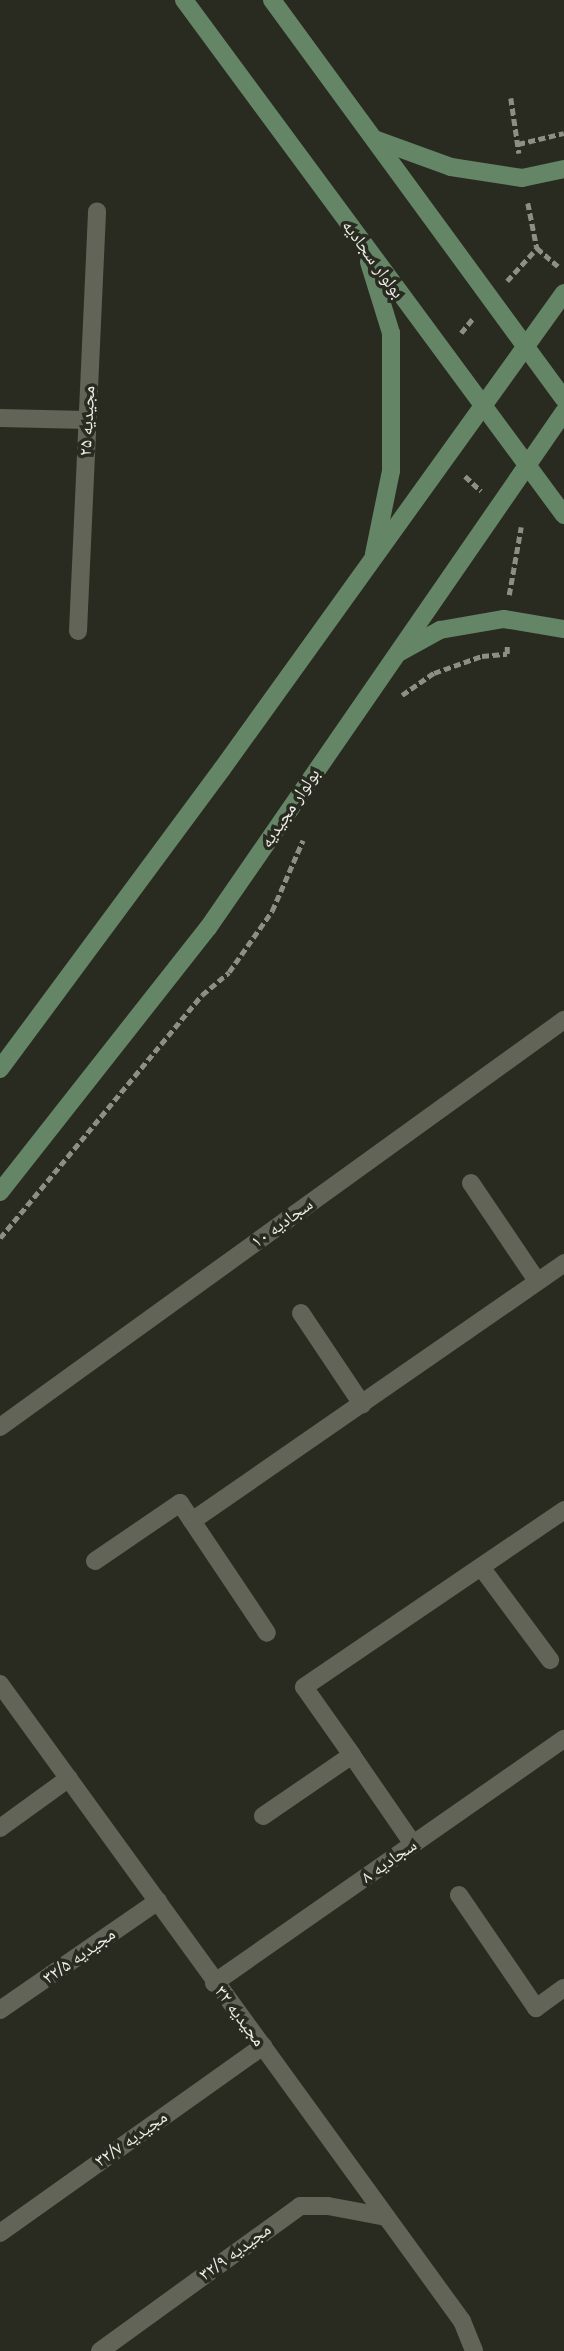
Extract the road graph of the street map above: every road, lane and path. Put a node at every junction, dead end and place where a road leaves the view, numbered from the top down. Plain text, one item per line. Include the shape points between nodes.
1 (184, 0) edge
2 (272, 0) edge
3 (564, 133) edge
4 (373, 139) junction
5 (517, 144) dead end
6 (564, 169) edge
7 (97, 211) dead end
8 (365, 248) junction
9 (537, 248) dead end
10 (564, 272) edge
11 (564, 293) edge
12 (526, 347) junction
13 (564, 399) edge
14 (483, 407) junction
15 (564, 412) edge
16 (0, 418) edge
17 (88, 420) junction
18 (527, 465) junction
19 (564, 515) edge
20 (521, 527) dead end
21 (373, 561) junction
22 (504, 619) junction
23 (564, 629) edge
24 (78, 631) dead end
25 (394, 656) junction
26 (394, 700) dead end
27 (305, 834) dead end
28 (564, 1020) edge
29 (0, 1069) edge
30 (471, 1183) dead end
31 (0, 1192) edge
32 (0, 1238) edge
33 (564, 1263) edge
34 (537, 1281) junction
35 (300, 1314) dead end
36 (362, 1404) junction
37 (0, 1427) edge
38 (564, 1510) edge
39 (192, 1521) junction
40 (95, 1561) dead end
41 (481, 1567) junction
42 (267, 1633) dead end
43 (550, 1660) dead end
44 (0, 1684) edge
45 (337, 1733) junction
46 (564, 1740) edge
47 (69, 1778) junction
48 (263, 1816) dead end
49 (0, 1828) edge
50 (413, 1844) junction
51 (459, 1895) dead end
52 (158, 1901) junction
53 (214, 1983) junction
54 (564, 1988) edge
55 (0, 2010) edge
56 (263, 2046) junction
57 (386, 2217) junction
58 (0, 2233) edge
59 (100, 2351) edge
60 (474, 2351) edge

1 - 8 main road, بولوار سجادیه
2 - 4 main road
3 - 5 path
4 - 6 main road via 475,171 522,178
4 - 12 main road
7 - 17 street, مجیدیه ۲۵
8 - 14 main road, بولوار سجادیه
8 - 21 main road via 391,333 391,471
9 - 10 path
11 - 12 main road
12 - 13 main road
12 - 14 main road
14 - 18 main road, بولوار سجادیه
14 - 21 main road
15 - 18 main road, بولوار مجیدیه
16 - 17 street
17 - 24 street, مجیدیه ۲۵
18 - 19 main road, بولوار سجادیه
18 - 25 main road, بولوار مجیدیه
20 - 22 path
21 - 29 main road
22 - 23 main road
22 - 25 main road via 440,630
22 - 26 path via 508,654 482,656 434,673
25 - 31 main road, بولوار مجیدیه via 208,928
27 - 32 path via 272,911 229,972 202,995
28 - 37 street, سجادیه ۱۰
30 - 34 street
33 - 34 street
34 - 36 street
35 - 36 street
36 - 39 street
38 - 41 street
39 - 40 street via 180,1503
39 - 42 street
41 - 43 street
41 - 45 street via 304,1687
44 - 47 street, مجیدیه ۳۲
45 - 48 street via 352,1755
45 - 50 street
46 - 50 street, سجادیه ۸
47 - 49 street
47 - 52 street, مجیدیه ۳۲
50 - 53 street, سجادیه ۸
51 - 54 street via 536,2008
52 - 53 street, مجیدیه ۳۲
52 - 55 street, مجیدیه ۳۲/۵
53 - 56 street, مجیدیه ۳۲
56 - 57 street, مجیدیه ۳۲
56 - 58 street, مجیدیه ۳۲/۷
57 - 59 street, مجیدیه ۳۲/٩ via 328,2206 300,2206
57 - 60 street, مجیدیه ۳۲ via 462,2321

